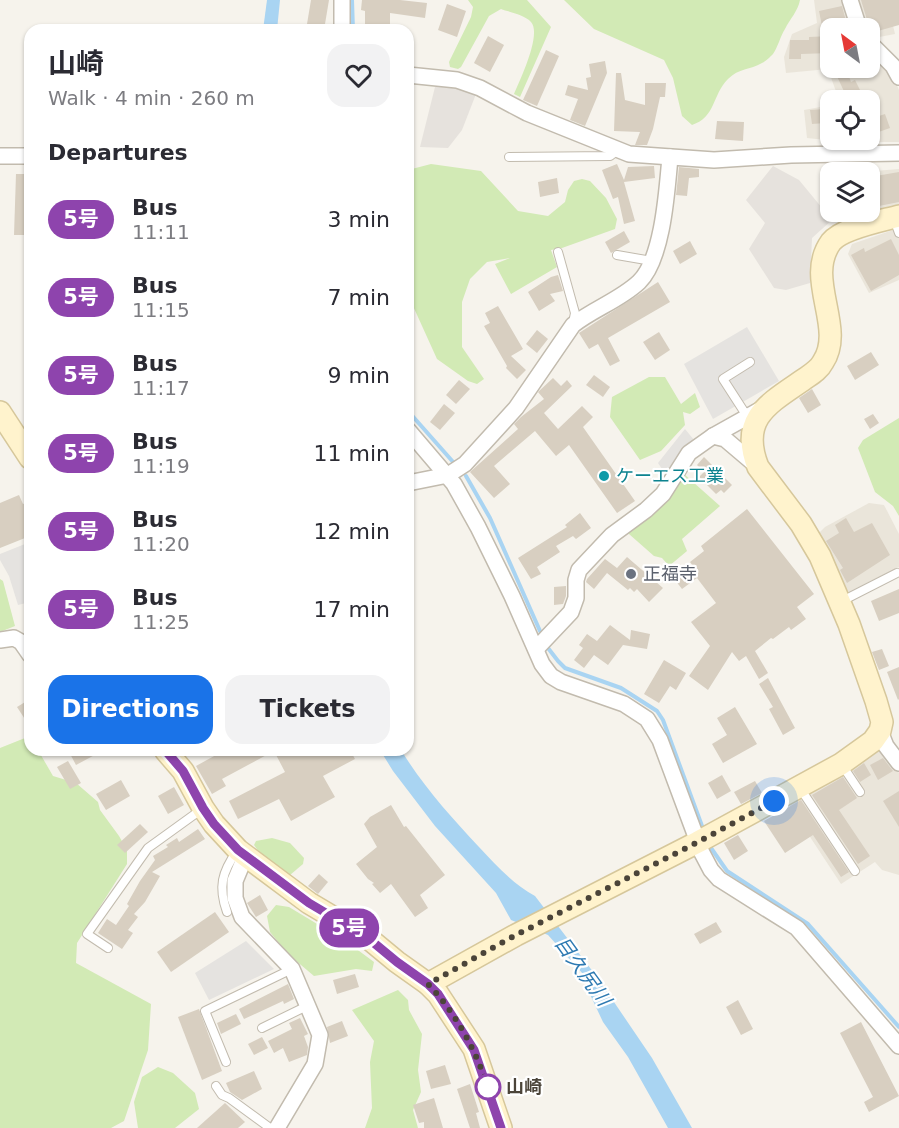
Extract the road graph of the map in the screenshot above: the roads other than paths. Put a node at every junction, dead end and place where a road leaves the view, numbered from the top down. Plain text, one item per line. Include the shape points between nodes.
1 (342, 0) edge
2 (850, 0) edge
3 (856, 18) edge
4 (342, 24) edge
5 (880, 53) edge
6 (414, 76) edge
7 (899, 77) edge
8 (618, 150) junction
9 (899, 153) edge
10 (0, 156) edge
11 (24, 156) edge
12 (509, 157) dead end
13 (670, 157) junction
14 (897, 222) edge
15 (558, 252) dead end
16 (617, 255) dead end
17 (652, 261) junction
18 (573, 325) junction
19 (750, 362) dead end
20 (0, 412) edge
21 (755, 415) junction
22 (713, 436) junction
23 (414, 437) edge
24 (24, 449) edge
25 (758, 467) junction
26 (448, 475) junction
27 (414, 482) edge
28 (897, 573) dead end
29 (839, 602) junction
30 (0, 640) edge
31 (24, 646) edge
32 (536, 649) junction
33 (880, 731) junction
34 (170, 756) edge
35 (899, 763) edge
36 (841, 764) junction
37 (799, 787) junction
38 (860, 792) dead end
39 (203, 808) junction
40 (698, 842) junction
41 (242, 853) junction
42 (855, 871) dead end
43 (227, 912) dead end
44 (108, 948) dead end
45 (292, 969) junction
46 (428, 984) junction
47 (308, 1006) junction
48 (262, 1028) dead end
49 (897, 1041) edge
50 (226, 1062) dead end
51 (216, 1086) dead end
52 (270, 1128) edge
53 (277, 1128) edge
54 (501, 1128) edge

1 - 4 street
2 - 3 street
5 - 7 street
6 - 8 street via 457,80 480,88 527,113
8 - 12 lane via 610,156
8 - 13 street
9 - 13 street via 714,160
10 - 11 street
13 - 17 street via 666,201
14 - 21 street via 845,232 833,240 825,252 821,274 830,339 828,353 813,373
15 - 18 lane via 575,313
16 - 17 lane
17 - 18 street via 639,281
18 - 26 street via 516,408 465,464
19 - 21 lane via 723,379 742,410
20 - 24 street
21 - 22 street
21 - 25 street via 751,444
22 - 25 street via 725,438
22 - 32 street via 688,453 663,494 612,535 579,570 571,612
23 - 26 street
25 - 29 street via 807,534
26 - 27 street
26 - 32 street via 478,527
28 - 29 lane
29 - 33 street via 876,701 882,722
30 - 31 street via 14,638
32 - 40 street via 551,676 624,704 647,719 660,740
33 - 35 street
33 - 36 street via 873,741
34 - 39 street
36 - 37 street
36 - 38 lane
37 - 40 street
37 - 42 lane
39 - 41 street
39 - 44 lane via 148,848 87,934
40 - 46 street
40 - 49 street via 719,879 796,928
41 - 43 lane via 223,875 222,900
41 - 45 street via 235,881 235,898 242,917
41 - 46 street via 309,903 368,938
45 - 47 street
45 - 50 lane via 205,1011
46 - 54 street via 474,1050
47 - 48 lane
47 - 53 street via 320,1035 315,1064
51 - 52 lane via 222,1095

